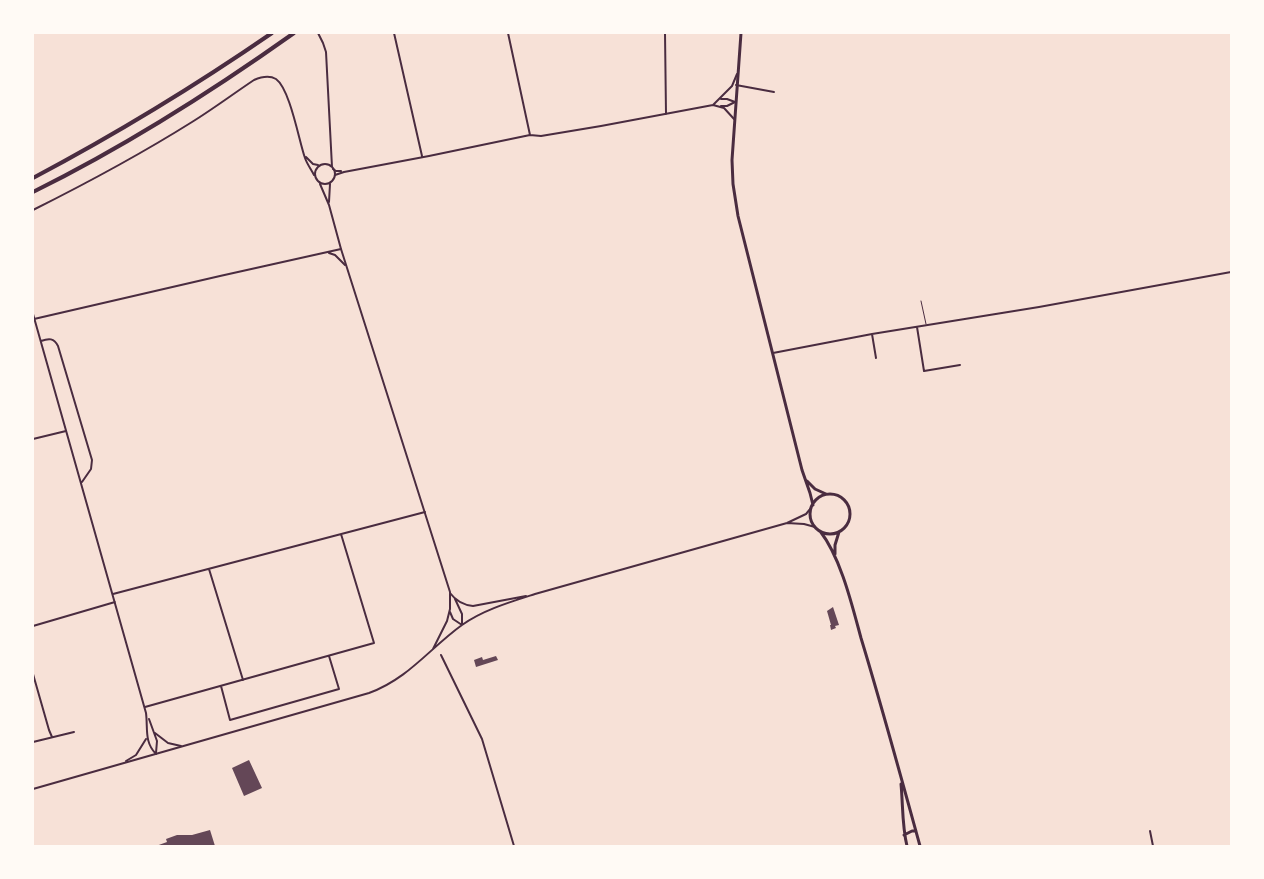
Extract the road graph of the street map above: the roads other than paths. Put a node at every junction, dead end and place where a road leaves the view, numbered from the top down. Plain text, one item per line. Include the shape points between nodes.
1 (272, 33) edge
2 (294, 33) edge
3 (318, 33) edge
4 (394, 33) edge
5 (508, 33) edge
6 (665, 33) edge
7 (741, 33) edge
8 (737, 74) junction
9 (736, 86) junction
10 (774, 92) dead end
11 (719, 99) junction
12 (735, 102) junction
13 (713, 105) junction
14 (719, 106) junction
15 (666, 114) junction
16 (734, 119) junction
17 (530, 135) junction
18 (304, 155) junction
19 (332, 155) junction
20 (423, 157) junction
21 (324, 164) junction
22 (320, 165) junction
23 (333, 168) junction
24 (344, 172) junction
25 (314, 175) junction
26 (335, 175) junction
27 (33, 178) edge
28 (331, 183) junction
29 (320, 184) junction
30 (33, 192) edge
31 (329, 205) junction
32 (33, 210) edge
33 (341, 249) junction
34 (326, 252) junction
35 (347, 267) junction
36 (1231, 272) edge
37 (921, 301) dead end
38 (33, 314) edge
39 (34, 319) junction
40 (926, 326) junction
41 (917, 327) junction
42 (872, 334) junction
43 (41, 341) junction
44 (772, 353) junction
45 (876, 358) dead end
46 (960, 365) dead end
47 (66, 431) junction
48 (33, 440) edge
49 (806, 480) junction
50 (81, 483) junction
51 (828, 495) junction
52 (812, 507) junction
53 (425, 512) junction
54 (787, 523) junction
55 (815, 527) junction
56 (820, 531) junction
57 (839, 532) junction
58 (341, 534) junction
59 (836, 556) junction
60 (209, 569) junction
61 (450, 592) junction
62 (113, 594) junction
63 (535, 594) junction
64 (455, 598) junction
65 (115, 602) junction
66 (450, 609) junction
67 (462, 625) junction
68 (33, 626) edge
69 (431, 651) junction
70 (441, 655) dead end
71 (328, 656) junction
72 (33, 674) edge
73 (243, 680) junction
74 (220, 685) junction
75 (144, 707) junction
76 (146, 713) junction
77 (74, 732) dead end
78 (154, 733) junction
79 (52, 737) junction
80 (147, 737) junction
81 (33, 742) edge
82 (183, 746) junction
83 (156, 754) junction
84 (121, 764) junction
85 (900, 774) junction
86 (33, 789) edge
87 (915, 831) junction
88 (1150, 831) dead end
89 (904, 835) junction
90 (514, 846) edge
91 (907, 846) edge
92 (920, 846) edge
93 (1153, 846) edge

1 - 27 highway via 155,110
2 - 30 highway via 168,117
3 - 19 street via 326,52
4 - 20 street
5 - 17 street
6 - 15 street
7 - 8 main road
8 - 9 main road
8 - 11 street
9 - 10 street
9 - 12 main road
11 - 12 street
11 - 13 street
12 - 14 street
12 - 16 main road
13 - 14 street
13 - 15 street
14 - 16 street
15 - 17 street
16 - 44 main road via 733,184 738,216
17 - 20 street
18 - 22 street
18 - 25 street
18 - 32 street via 284,88 271,77 262,77 139,153
19 - 21 street
19 - 23 street
20 - 24 street
21 - 22 street
21 - 23 street
22 - 25 street
23 - 24 street
23 - 26 street
24 - 26 street
25 - 29 street
26 - 28 street
28 - 29 street
28 - 31 street
29 - 31 street
31 - 33 street
33 - 34 street
33 - 35 street
34 - 35 street
34 - 39 street
35 - 53 street
36 - 40 street
37 - 40 lane
38 - 39 street
39 - 43 street
40 - 41 street
41 - 42 street
41 - 46 street via 924,370
42 - 44 street
42 - 45 street
43 - 47 street
43 - 50 street via 51,339 58,346 92,460 91,470
44 - 49 main road
47 - 48 street
47 - 50 street
49 - 51 main road
49 - 52 main road
50 - 62 street
51 - 52 main road
51 - 57 main road via 845,501 850,512 848,524
52 - 54 street
52 - 55 main road via 810,514
53 - 58 street
53 - 61 street
54 - 55 street
54 - 63 street
55 - 56 main road
56 - 57 main road
56 - 59 main road
57 - 59 main road
58 - 60 street
58 - 71 street via 374,643
59 - 85 main road
60 - 62 street
60 - 73 street
61 - 64 street
61 - 66 street
62 - 65 street
63 - 64 street via 473,606
63 - 67 street
64 - 67 street
65 - 68 street
65 - 75 street
66 - 67 street via 453,619
66 - 69 street
67 - 69 street
69 - 82 street via 383,688
70 - 90 street via 482,739
71 - 73 street
71 - 74 street via 339,689 230,720
72 - 79 street
73 - 74 street
74 - 75 street
75 - 76 street
76 - 78 street
76 - 80 street
77 - 79 street
78 - 82 street via 168,743
78 - 83 street
79 - 81 street
80 - 83 street
80 - 84 street via 136,755
82 - 83 street
83 - 84 street
84 - 86 street
85 - 87 main road
85 - 89 main road
87 - 89 main road
87 - 92 main road
88 - 93 street
89 - 91 main road

